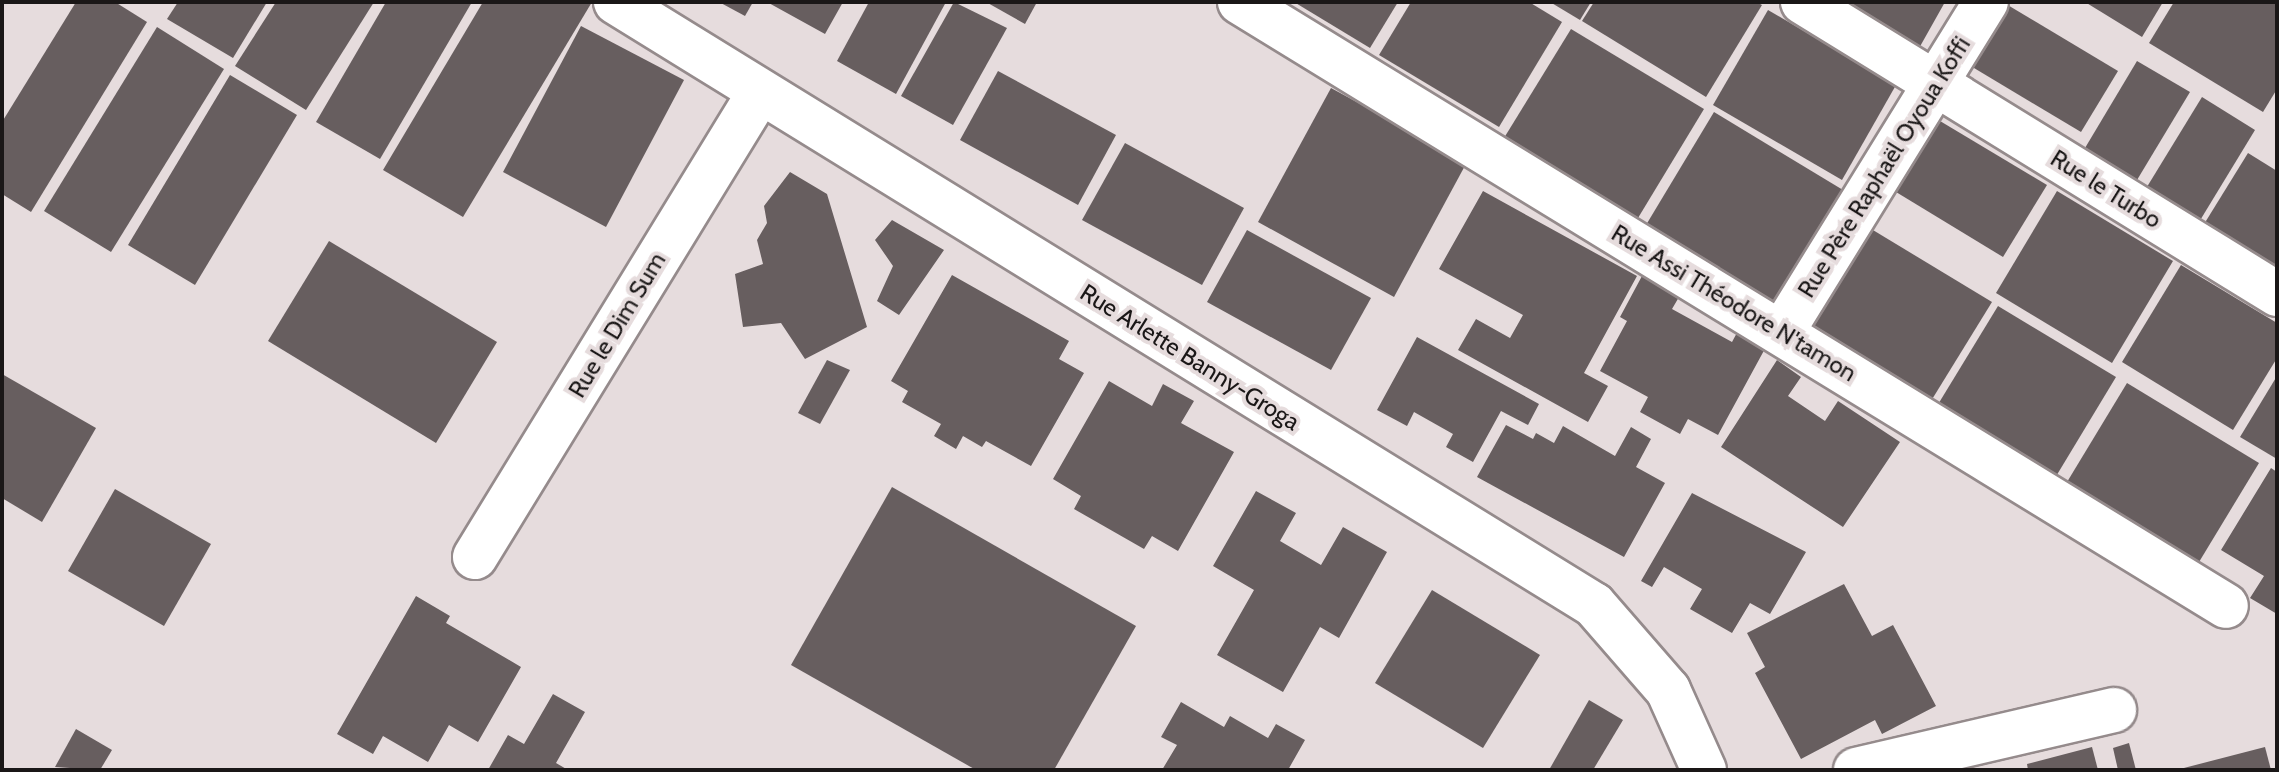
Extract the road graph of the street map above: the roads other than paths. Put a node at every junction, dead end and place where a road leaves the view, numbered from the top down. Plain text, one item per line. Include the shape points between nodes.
1 (616, 2) edge
2 (1240, 2) edge
3 (1803, 2) edge
4 (1986, 2) edge
5 (1936, 84) junction
6 (760, 92) junction
7 (2277, 294) edge
8 (1782, 332) junction
9 (475, 557) dead end
10 (2226, 606) dead end
11 (2114, 710) dead end
12 (1969, 757) edge
13 (1704, 770) edge
14 (1856, 770) edge

1 - 6 street, Rue Arlette Banny-Groga
2 - 8 street, Rue Assi Théodore N'tamon
3 - 5 street, Rue le Turbo
4 - 5 street, Rue Père Raphaël Oyoua Koffi
5 - 7 street, Rue le Turbo
5 - 8 street, Rue Père Raphaël Oyoua Koffi
6 - 9 street, Rue le Dim Sum
6 - 13 street, Rue Arlette Banny-Groga via 1594,605 1668,690
8 - 10 street, Rue Assi Théodore N'tamon
11 - 12 street
12 - 14 street

